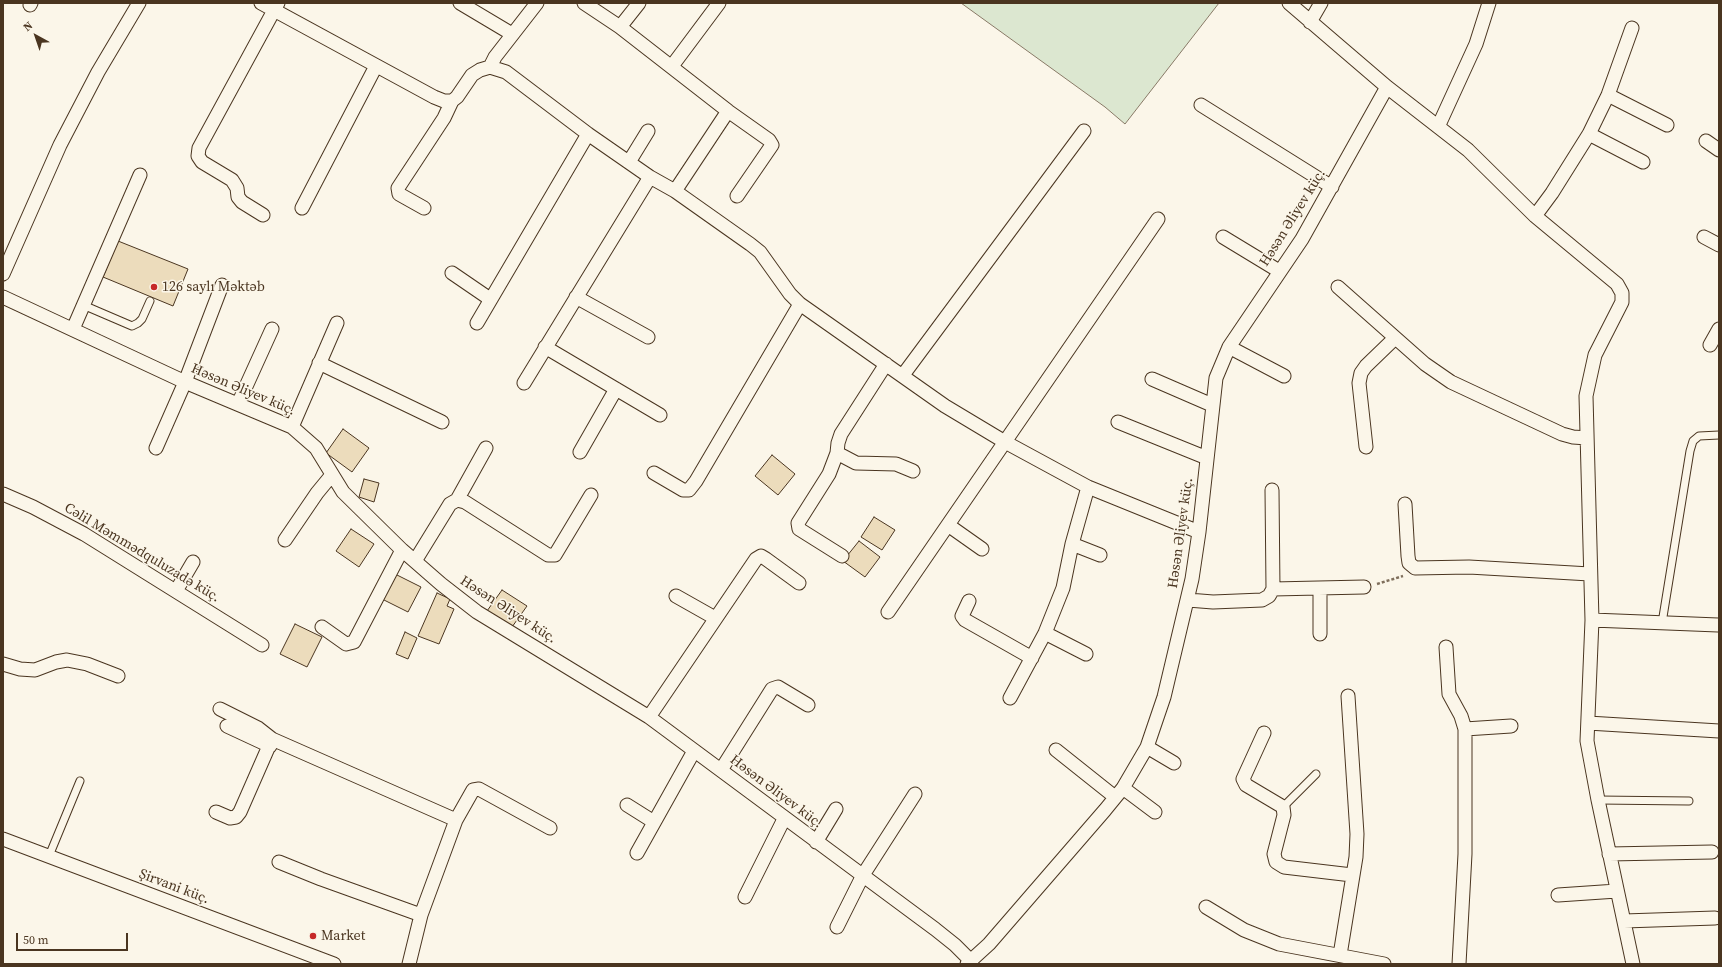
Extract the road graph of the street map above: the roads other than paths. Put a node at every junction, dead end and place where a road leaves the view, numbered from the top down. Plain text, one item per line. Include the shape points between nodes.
1 (138, 3) edge
2 (262, 3) edge
3 (460, 3) edge
4 (537, 3) edge
5 (584, 3) edge
6 (639, 3) edge
7 (719, 3) edge
8 (1289, 3) edge
9 (1322, 3) edge
10 (1489, 3) edge
11 (276, 6) edge
12 (1310, 22) junction
13 (620, 27) junction
14 (1632, 28) dead end
15 (512, 34) junction
16 (376, 66) junction
17 (672, 66) junction
18 (490, 67) junction
19 (1387, 87) junction
20 (1608, 94) junction
21 (452, 101) junction
22 (1201, 104) dead end
23 (728, 111) junction
24 (1667, 125) dead end
25 (1438, 127) junction
26 (648, 131) dead end
27 (1084, 131) dead end
28 (588, 134) junction
29 (1589, 134) junction
30 (1706, 141) dead end
31 (1719, 150) edge
32 (628, 162) junction
33 (1643, 162) dead end
34 (140, 175) dead end
35 (650, 177) junction
36 (1332, 187) junction
37 (675, 191) junction
38 (736, 196) dead end
39 (302, 208) dead end
40 (424, 208) dead end
41 (263, 215) dead end
42 (1535, 216) junction
43 (1158, 219) dead end
44 (1704, 236) dead end
45 (1223, 237) dead end
46 (1719, 245) edge
47 (1279, 271) junction
48 (452, 273) dead end
49 (3, 274) edge
50 (222, 285) dead end
51 (1338, 287) dead end
52 (3, 297) edge
53 (576, 297) junction
54 (490, 299) junction
55 (150, 301) dead end
56 (800, 304) junction
57 (83, 305) junction
58 (337, 323) dead end
59 (477, 323) dead end
60 (272, 329) dead end
61 (1719, 329) edge
62 (73, 330) junction
63 (648, 337) dead end
64 (1395, 338) junction
65 (1710, 345) dead end
66 (545, 347) junction
67 (1228, 347) junction
68 (319, 363) junction
69 (886, 364) junction
70 (903, 375) junction
71 (1284, 376) dead end
72 (1152, 379) dead end
73 (185, 382) junction
74 (524, 383) dead end
75 (616, 389) junction
76 (238, 404) junction
77 (1212, 405) junction
78 (660, 415) dead end
79 (442, 422) dead end
80 (1118, 422) dead end
81 (292, 427) junction
82 (1719, 435) edge
83 (1587, 438) junction
84 (1005, 442) junction
85 (1366, 447) dead end
86 (156, 448) dead end
87 (486, 448) dead end
88 (580, 452) dead end
89 (837, 453) junction
90 (1207, 458) junction
91 (913, 471) dead end
92 (654, 473) dead end
93 (331, 476) junction
94 (1088, 487) junction
95 (1272, 490) dead end
96 (3, 494) edge
97 (591, 495) dead end
98 (457, 500) junction
99 (1405, 504) dead end
100 (948, 525) junction
101 (1199, 532) junction
102 (285, 540) dead end
103 (1072, 544) junction
104 (982, 549) dead end
105 (402, 550) junction
106 (1100, 555) dead end
107 (842, 556) dead end
108 (415, 561) junction
109 (193, 562) dead end
110 (1590, 574) junction
111 (799, 582) dead end
112 (1364, 587) road end
113 (1320, 588) junction
114 (1273, 589) junction
115 (176, 591) junction
116 (676, 596) dead end
117 (1188, 600) junction
118 (969, 601) dead end
119 (888, 612) dead end
120 (715, 618) junction
121 (1592, 620) junction
122 (1662, 623) junction
123 (1718, 625) dead end
124 (322, 627) dead end
125 (1045, 633) junction
126 (1320, 634) dead end
127 (262, 644) dead end
128 (1446, 648) dead end
129 (1086, 654) dead end
130 (1032, 658) junction
131 (3, 664) edge
132 (118, 676) dead end
133 (1348, 696) dead end
134 (1010, 698) dead end
135 (808, 705) dead end
136 (220, 709) dead end
137 (648, 718) junction
138 (1588, 723) junction
139 (227, 726) dead end
140 (1512, 726) dead end
141 (1466, 729) junction
142 (1719, 731) edge
143 (1264, 733) dead end
144 (271, 743) junction
145 (1147, 747) junction
146 (1056, 750) dead end
147 (694, 751) junction
148 (1174, 763) dead end
149 (721, 770) junction
150 (1316, 774) dead end
151 (80, 781) dead end
152 (1119, 793) junction
153 (915, 794) dead end
154 (1598, 800) junction
155 (1689, 801) dead end
156 (627, 805) dead end
157 (1283, 807) junction
158 (836, 809) dead end
159 (216, 812) dead end
160 (1155, 812) dead end
161 (784, 819) junction
162 (456, 820) junction
163 (654, 822) junction
164 (550, 828) dead end
165 (3, 839) edge
166 (816, 842) junction
167 (1712, 852) dead end
168 (637, 853) dead end
169 (1609, 854) junction
170 (49, 856) junction
171 (279, 862) dead end
172 (863, 875) junction
173 (1352, 875) junction
174 (1617, 890) junction
175 (1558, 895) dead end
176 (745, 897) dead end
177 (1206, 907) dead end
178 (421, 914) junction
179 (1715, 918) dead end
180 (1624, 921) junction
181 (837, 927) dead end
182 (1340, 955) junction
183 (969, 962) edge
184 (334, 964) edge
185 (409, 964) edge
186 (1384, 964) edge
187 (1459, 964) edge
188 (1632, 964) edge

1 - 49 street via 60,145
2 - 11 street
3 - 15 street
4 - 15 street
5 - 13 street
6 - 13 street
7 - 17 street
8 - 12 street
9 - 12 street
10 - 25 street via 1476,44
11 - 16 street
11 - 41 street via 199,148 198,156 202,162 232,180 242,202
12 - 19 street
13 - 17 street
14 - 20 street
15 - 18 street
16 - 21 street via 434,97
16 - 39 street
17 - 23 street
18 - 21 street via 472,75
18 - 28 street via 506,72
19 - 25 street
19 - 36 street, Həsən Əliyev küç.
20 - 24 street
20 - 29 street
21 - 40 street via 444,118 398,188 399,194
22 - 36 street
23 - 37 street
23 - 38 street via 769,140 772,145
25 - 42 street via 1468,150
26 - 32 street
27 - 70 street
28 - 32 street
28 - 54 street
29 - 33 street
29 - 42 street
30 - 31 street
32 - 35 street
34 - 57 street
35 - 37 street
35 - 53 street
36 - 47 street, Həsən Əliyev küç. via 1302,239
37 - 56 street via 760,252
42 - 83 street via 1617,284 1622,293 1622,302 1596,355 1589,378 1586,396
43 - 84 street
44 - 46 street
45 - 47 street
47 - 67 street, Həsən Əliyev küç.
48 - 54 street
50 - 73 street
51 - 64 street
52 - 62 street, Həsən Əliyev küç.
53 - 63 street
53 - 66 street
54 - 59 street
55 - 57 lane via 138,324 132,326
56 - 69 street
56 - 92 street via 689,490 683,490
57 - 62 street
58 - 68 street
60 - 76 street
61 - 65 street
62 - 73 street, Həsən Əliyev küç.
64 - 83 street via 1424,364 1451,382 1562,434
64 - 85 street via 1361,373
66 - 74 street
66 - 75 street
67 - 71 street
67 - 77 street, Həsən Əliyev küç. via 1216,378
68 - 79 street
68 - 81 street
69 - 70 street
69 - 89 street via 841,434
70 - 84 street via 945,406
72 - 77 street
73 - 76 street, Həsən Əliyev küç.
73 - 86 street
75 - 78 street
75 - 88 street
76 - 81 street, Həsən Əliyev küç.
77 - 90 street, Həsən Əliyev küç.
80 - 90 street
81 - 93 street, Həsən Əliyev küç. via 316,448
82 - 122 lane via 1699,436 1693,441
83 - 110 street
84 - 94 street
84 - 100 street
87 - 98 street
89 - 91 street via 856,463 896,464
89 - 107 street via 823,485 798,523 799,529
90 - 101 street, Həsən Əliyev küç.
93 - 102 street
93 - 105 street, Həsən Əliyev küç. via 343,492
94 - 101 street
94 - 103 street
95 - 114 street
96 - 115 street, Cəlil Məmmədquluzadə küç. via 84,534
97 - 98 street via 555,555 548,555
98 - 108 street via 450,504
99 - 110 street via 1409,563 1415,568 1469,567
100 - 104 street
100 - 119 street
101 - 117 street, Həsən Əliyev küç.
103 - 106 street
103 - 125 street via 1062,588
105 - 108 street, Həsən Əliyev küç.
105 - 124 street via 354,642 346,644
108 - 137 street, Həsən Əliyev küç. via 476,612
109 - 115 street
110 - 121 street
111 - 120 street via 761,556 756,559
112 - 113 street
113 - 114 street
113 - 126 street
114 - 117 street via 1269,596 1262,600
115 - 127 street, Cəlil Məmmədquluzadə küç.
116 - 120 street
117 - 145 street, Həsən Əliyev küç. via 1164,697
118 - 130 street via 962,616 965,620
120 - 137 street
121 - 122 street
121 - 138 street
122 - 123 street
125 - 129 street
125 - 130 street
128 - 141 street via 1449,694
130 - 134 street
131 - 132 street via 35,670 67,660 87,664
133 - 173 street via 1357,834
135 - 149 street via 778,687 772,689
136 - 144 street via 258,728
137 - 147 street, Həsən Əliyev küç.
138 - 142 street
138 - 154 street via 1588,747
139 - 144 street
140 - 141 street
141 - 187 street via 1465,854
143 - 157 street via 1244,779 1246,785
144 - 159 street via 240,812 236,817 230,818
144 - 162 street
145 - 148 street
145 - 152 street, Həsən Əliyev küç.
146 - 152 street
147 - 149 street, Həsən Əliyev küç.
147 - 163 street
149 - 161 street, Həsən Əliyev küç.
150 - 157 lane
151 - 170 lane
152 - 160 street
152 - 183 street, Həsən Əliyev küç. via 989,944
153 - 172 street
154 - 155 lane
154 - 169 street
156 - 163 street
157 - 173 street via 1284,815 1274,854 1276,862 1284,867
158 - 166 street
161 - 166 street, Həsən Əliyev küç.
161 - 176 street
162 - 164 street via 473,790 479,789
162 - 178 street
163 - 168 street
165 - 170 street, Şirvani küç.
166 - 172 street, Həsən Əliyev küç.
167 - 169 street
169 - 174 street
170 - 184 street, Şirvani küç.
171 - 178 street
172 - 181 street
172 - 183 street, Həsən Əliyev küç. via 950,941
173 - 182 street
174 - 175 street
174 - 180 street
177 - 182 street via 1244,930 1279,944
178 - 185 street
179 - 180 street
180 - 188 street
182 - 186 street

